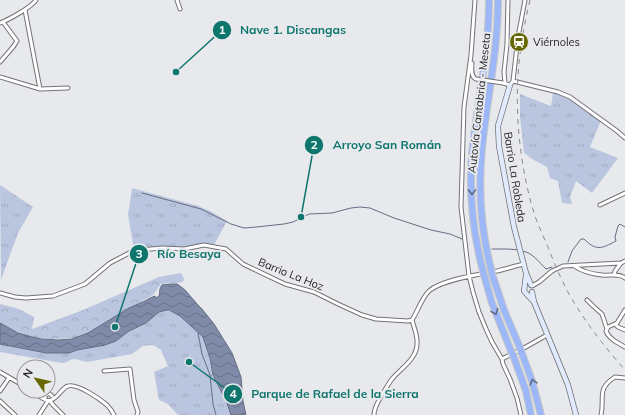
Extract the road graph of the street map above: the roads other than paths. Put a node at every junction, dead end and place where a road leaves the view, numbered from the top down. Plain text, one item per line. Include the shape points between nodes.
1 (36, 0) edge
2 (177, 0) edge
3 (476, 0) edge
4 (489, 0) edge
5 (498, 0) edge
6 (508, 0) edge
7 (525, 0) edge
8 (180, 9) dead end
9 (26, 10) junction
10 (1, 22) edge
11 (471, 55) junction
12 (0, 62) edge
13 (0, 76) edge
14 (476, 79) junction
15 (468, 80) junction
16 (508, 83) junction
17 (68, 88) dead end
18 (40, 89) junction
19 (625, 138) edge
20 (625, 194) edge
21 (600, 205) dead end
22 (625, 261) edge
23 (621, 263) junction
24 (524, 264) junction
25 (574, 266) junction
26 (526, 273) junction
27 (614, 275) junction
28 (469, 276) junction
29 (625, 278) edge
30 (525, 286) junction
31 (532, 288) junction
32 (0, 293) edge
33 (527, 294) junction
34 (588, 300) dead end
35 (534, 302) junction
36 (625, 310) edge
37 (412, 320) junction
38 (615, 324) junction
39 (606, 329) junction
40 (625, 330) edge
41 (547, 335) junction
42 (625, 347) edge
43 (502, 359) junction
44 (104, 371) dead end
45 (0, 372) edge
46 (9, 378) junction
47 (625, 378) edge
48 (16, 382) edge
49 (0, 391) edge
50 (47, 399) edge
51 (50, 400) junction
52 (0, 401) edge
53 (15, 415) edge
54 (39, 415) edge
55 (63, 415) edge
56 (114, 415) edge
57 (137, 415) edge
58 (374, 415) edge
59 (521, 415) edge
60 (531, 415) edge
61 (541, 415) edge
62 (576, 415) edge
63 (601, 415) edge

1 - 9 street
2 - 8 street
3 - 11 street
4 -> 60 highway, Autovía Cantabria - Meseta via 487,43 473,145 471,185 474,225 483,273 524,384
61 -> 5 highway, Autovía Cantabria - Meseta via 532,381 492,272 482,216 481,169 495,54
6 - 16 street, Barrio La Robleda via 504,72
7 - 16 street, Barrio La Robleda
9 - 10 street
9 - 18 street
10 - 12 street via 17,41
11 - 14 street via 472,75
11 - 15 street
13 - 18 street
14 - 15 street
14 - 16 street, bridge
15 - 28 street via 463,118 461,207
16 - 19 street via 558,92 570,97
16 - 24 street, Barrio La Robleda via 498,126 499,146 511,214
17 - 18 street
20 - 21 street
22 - 23 street
23 - 25 street
23 - 27 street
24 - 26 street, Barrio La Robleda
24 - 28 street
25 - 27 street via 592,274
25 - 31 street via 563,266 552,271
26 - 30 street, Barrio La Robleda
26 - 31 street, Barrio La Robleda
27 - 29 street
28 - 37 street via 428,291
28 - 43 street via 482,318
30 - 31 street
30 - 33 street via 524,291
31 - 33 street via 530,294
31 - 35 street
32 - 37 street, Barrio La Hoz via 26,298 57,295 85,284 108,265 133,251 184,249 204,245 228,251 243,264 291,286 314,292 362,315 376,319
33 - 35 street
34 - 39 street via 602,314
35 - 41 street
36 - 38 street
37 - 58 street via 418,346 410,360 387,385 374,408
38 - 39 street
38 - 40 street
39 - 42 street via 608,336
41 - 43 street
41 - 62 street via 568,386
43 - 59 street
44 - 57 street via 130,369
45 - 46 street
46 - 48 street
46 - 49 street
47 - 63 street via 615,377 606,386 602,393
50 - 51 street
51 - 54 street
51 - 55 street
51 - 56 street via 67,386 75,386 104,403
52 - 53 street

